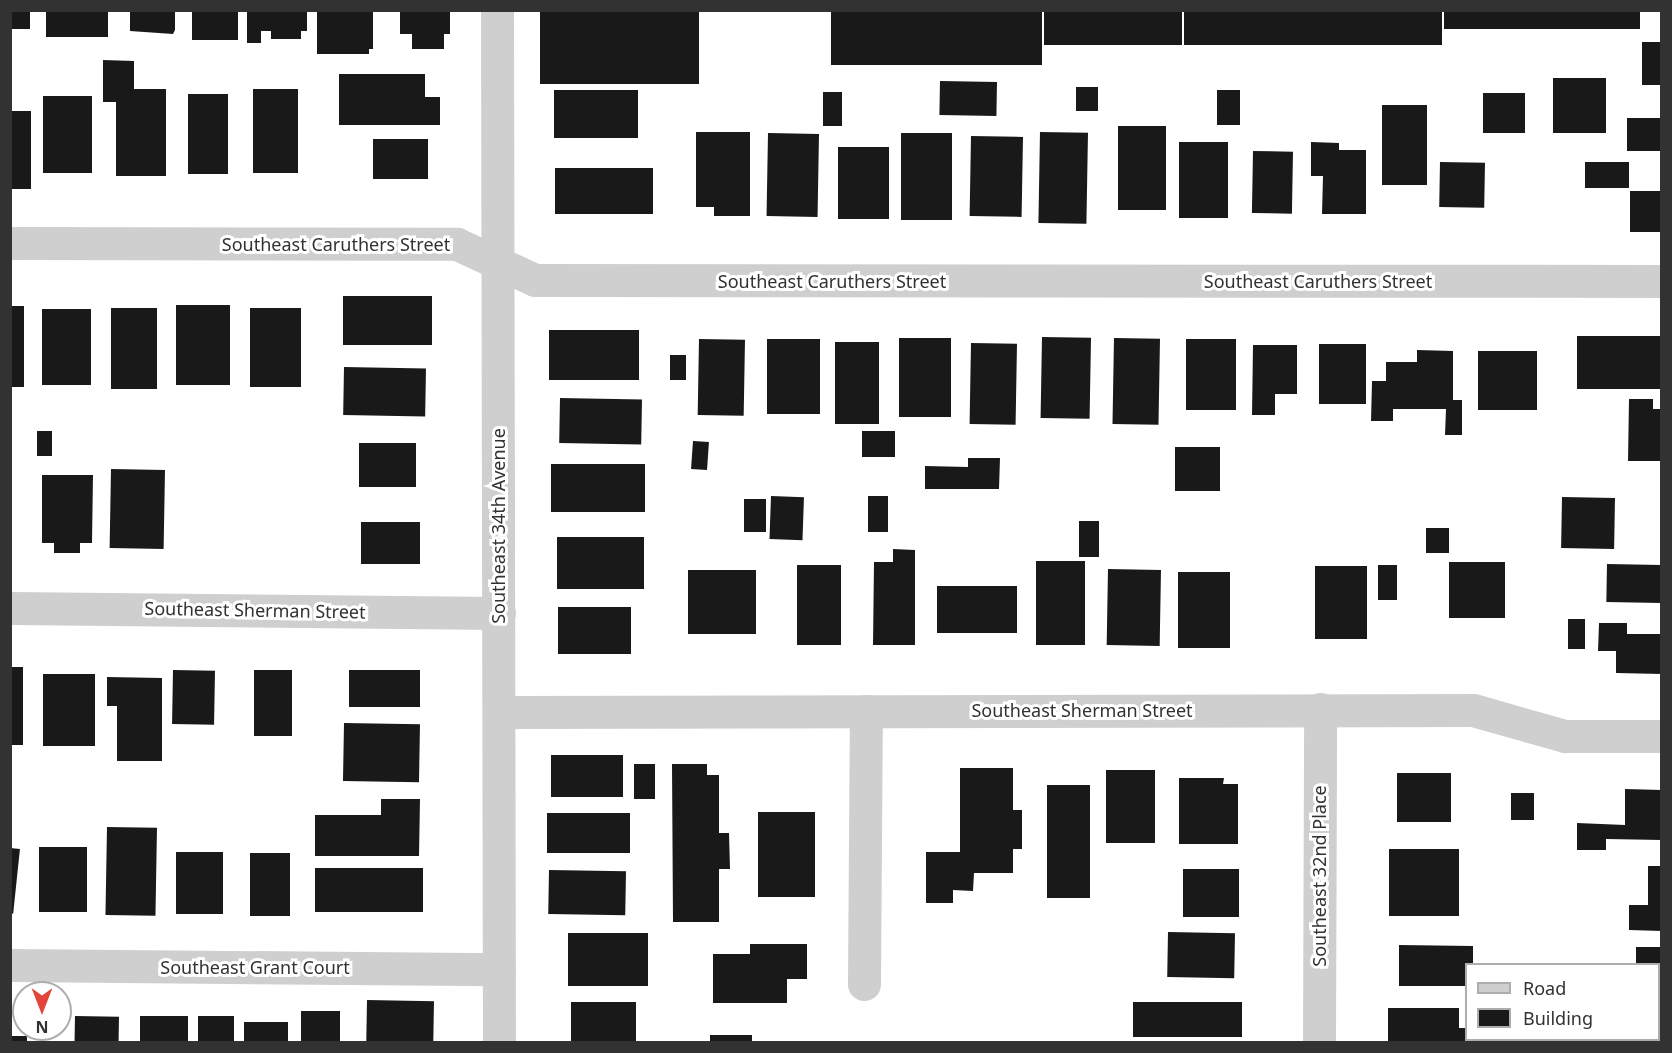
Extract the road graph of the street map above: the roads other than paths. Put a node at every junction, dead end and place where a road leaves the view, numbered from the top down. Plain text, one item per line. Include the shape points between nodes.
1 (497, 10) edge
2 (10, 243) edge
3 (498, 264) junction
4 (1662, 281) edge
5 (10, 608) edge
6 (499, 614) junction
7 (1320, 709) junction
8 (866, 711) junction
9 (499, 712) junction
10 (1662, 736) edge
11 (10, 965) edge
12 (499, 969) junction
13 (864, 984) dead end
14 (499, 1042) edge
15 (1318, 1042) edge

1 - 3 street, Southeast 34th Avenue
2 - 3 street, Southeast Caruthers Street via 457,244
3 - 4 street, Southeast Caruthers Street via 535,280
3 - 6 street, Southeast 34th Avenue
5 - 6 street, Southeast Sherman Street
6 - 9 street, Southeast 34th Avenue
7 - 8 street, Southeast Sherman Street
7 - 10 street, Southeast Sherman Street via 1473,710 1565,736
7 - 15 street, Southeast 32nd Place
8 - 9 street, Southeast Sherman Street
8 - 13 street
9 - 12 street, Southeast 34th Avenue
11 - 12 street, Southeast Grant Court
12 - 14 street, Southeast 34th Avenue

